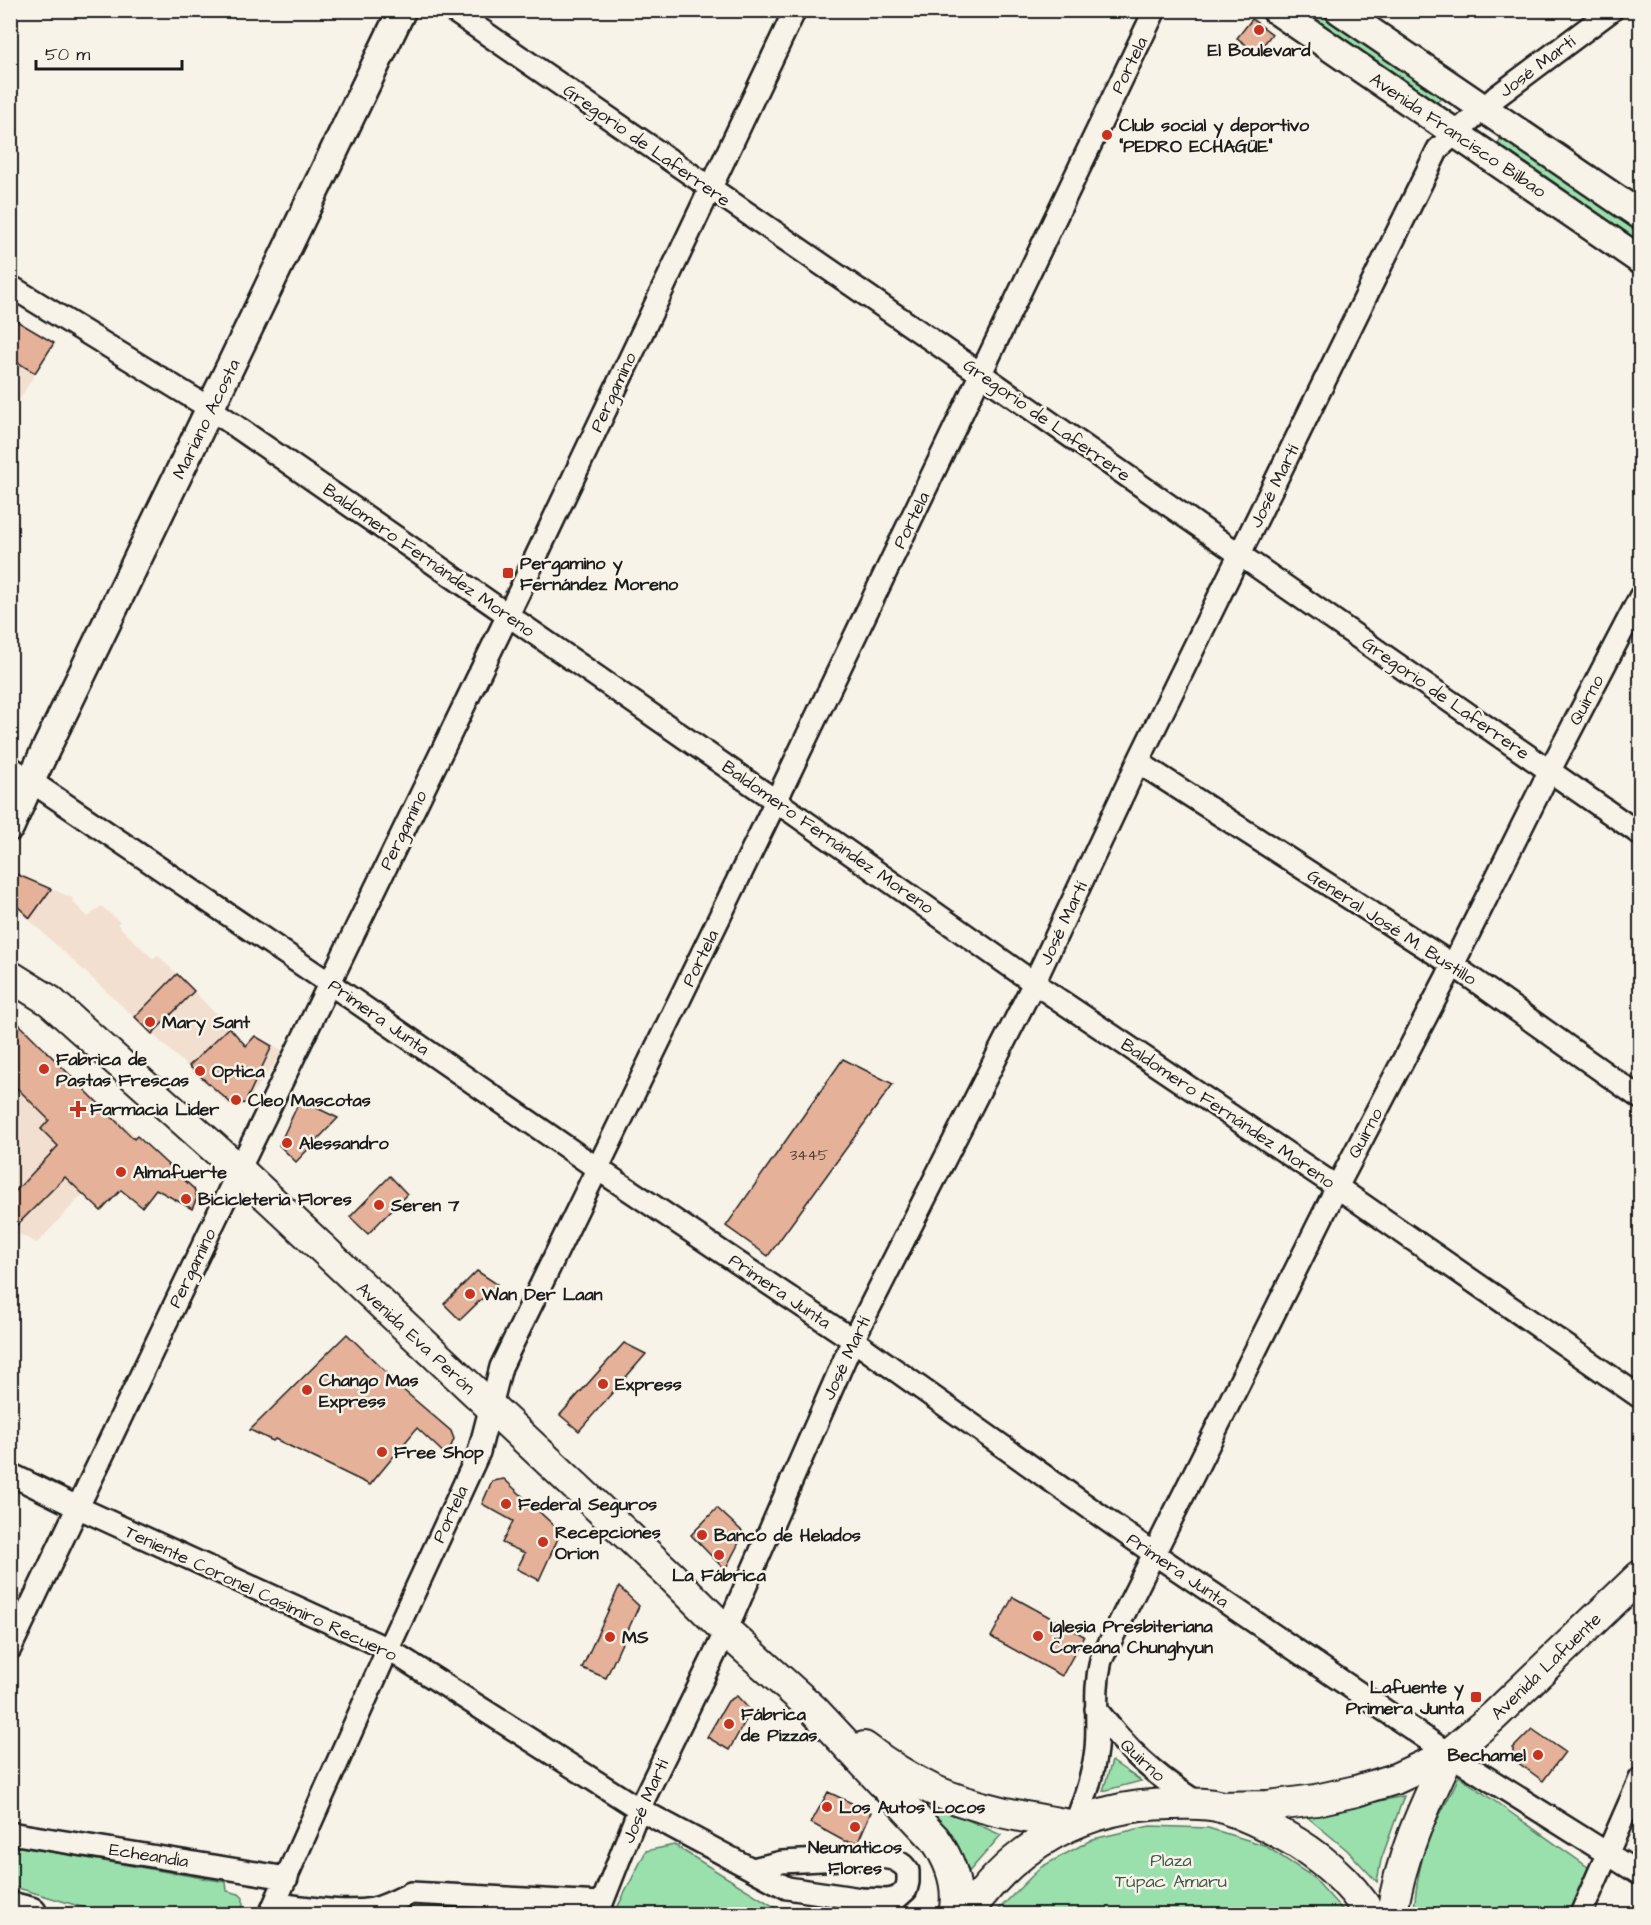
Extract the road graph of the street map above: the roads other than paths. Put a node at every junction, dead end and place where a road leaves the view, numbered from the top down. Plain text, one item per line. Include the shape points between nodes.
1 (402, 10) edge
2 (452, 10) edge
3 (795, 10) edge
4 (1155, 10) edge
5 (1276, 10) edge
6 (1339, 10) edge
7 (1612, 10) edge
8 (1483, 108) junction
9 (1456, 133) junction
10 (710, 189) junction
11 (1641, 215) edge
12 (1641, 260) edge
13 (10, 286) edge
14 (981, 374) junction
15 (211, 409) junction
16 (1240, 555) junction
17 (1641, 597) edge
18 (507, 614) junction
19 (1138, 762) junction
20 (1550, 770) junction
21 (21, 773) edge
22 (776, 801) junction
23 (10, 827) edge
24 (1641, 834) edge
25 (1453, 965) junction
26 (10, 976) edge
27 (329, 983) junction
28 (1034, 983) junction
29 (1641, 1098) edge
30 (598, 1169) junction
31 (239, 1170) junction
32 (1337, 1187) junction
33 (853, 1340) junction
34 (1641, 1397) edge
35 (490, 1407) junction
36 (10, 1474) edge
37 (77, 1507) junction
38 (1153, 1554) junction
39 (1641, 1576) edge
40 (726, 1631) junction
41 (10, 1649) edge
42 (388, 1649) junction
43 (1096, 1709) junction
44 (814, 1710) junction
45 (1449, 1754) junction
46 (1641, 1779) edge
47 (1209, 1805) junction
48 (639, 1809) junction
49 (1073, 1823) junction
50 (10, 1833) edge
51 (1608, 1854) junction
52 (753, 1869) junction
53 (1641, 1875) edge
54 (287, 1878) junction
55 (10, 1909) edge
56 (273, 1909) edge
57 (30, 1914) edge
58 (954, 1914) edge
59 (967, 1914) edge
60 (1370, 1914) edge
61 (1392, 1914) edge
62 (1581, 1914) edge

1 - 15 street, Mariano Acosta
2 - 10 street, Gregorio de Laferrere
3 - 10 street, Pergamino
4 - 14 street, Portela
5 - 9 street, Avenida Francisco Bilbao
6 - 8 street, Avenida Francisco Bilbao
7 - 8 street, José Martí
8 - 9 street, José Martí
8 - 11 street, Avenida Francisco Bilbao
9 - 12 street, Avenida Francisco Bilbao
9 - 16 street, José Martí via 1438,149
10 - 14 street, Gregorio de Laferrere
10 - 18 street, Pergamino
13 - 15 street, Baldomero Fernández Moreno
14 - 16 street, Gregorio de Laferrere
14 - 22 street, Portela
15 - 18 street, Baldomero Fernández Moreno
15 - 21 street, Mariano Acosta
16 - 19 street, José Martí
16 - 20 street, Gregorio de Laferrere
17 - 20 street, Quirno
18 - 22 street, Baldomero Fernández Moreno
18 - 27 street, Pergamino
19 - 25 street, General José M. Bustillo
19 - 28 street, José Martí
20 - 24 street, Gregorio de Laferrere
20 - 25 street, Quirno
21 - 23 street, Mariano Acosta
21 - 27 street, Primera Junta
22 - 28 street, Baldomero Fernández Moreno
22 - 30 street, Portela
25 - 29 street, General José M. Bustillo
25 - 32 street, Quirno
26 - 31 main road, Avenida Eva Perón via 50,1000
27 - 30 street, Primera Junta
27 - 31 street, Pergamino
28 - 32 street, Baldomero Fernández Moreno
28 - 33 street, José Martí
30 - 33 street, Primera Junta
30 - 35 street, Portela via 501,1367
31 - 35 main road, Avenida Eva Perón
31 - 37 street, Pergamino
32 - 34 street, Baldomero Fernández Moreno
32 - 38 street, Quirno
33 - 38 street, Primera Junta
33 - 40 street, José Martí
35 - 40 main road, Avenida Eva Perón
35 - 42 street, Portela via 479,1452
36 - 37 street, Teniente Coronel Casimiro Recuero
37 - 41 street, Pergamino
37 - 42 street, Teniente Coronel Casimiro Recuero
38 - 43 street, Quirno via 1101,1660
38 - 45 street, Primera Junta
39 - 45 main road, Avenida Lafuente
40 - 44 main road, Avenida Eva Perón
40 - 48 street, José Martí
42 - 48 street, Teniente Coronel Casimiro Recuero
42 - 54 street, Portela
43 - 47 street, Quirno via 1141,1762 1168,1784
43 - 49 street, Quirno via 1096,1748 1089,1786
44 - 49 main road, Avenida Eva Perón via 880,1759 930,1789 1011,1815
44 - 58 main road, Avenida Eva Perón via 943,1851 957,1891
45 - 47 main road, Avenida Lafuente via 1395,1779 1316,1800 1268,1806
45 - 51 street, Primera Junta
45 - 61 main road, Avenida Lafuente via 1411,1839
46 - 51 street
47 - 49 main road, Avenida Lafuente via 1156,1804 1115,1810
47 - 60 main road via 1264,1824 1304,1846 1338,1875
48 - 52 street, Teniente Coronel Casimiro Recuero
48 - 56 street, José Martí via 602,1903 411,1893 373,1909
49 - 59 main road, Avenida Lafuente via 1007,1866
50 - 54 street, Echeandia
51 - 53 street, Primera Junta
51 - 62 street
52 - 52 street, Teniente Coronel Casimiro Recuero via 787,1888 861,1899 897,1898 908,1882 903,1865 881,1857 782,1862
54 - 56 street, Portela
55 - 57 highway

